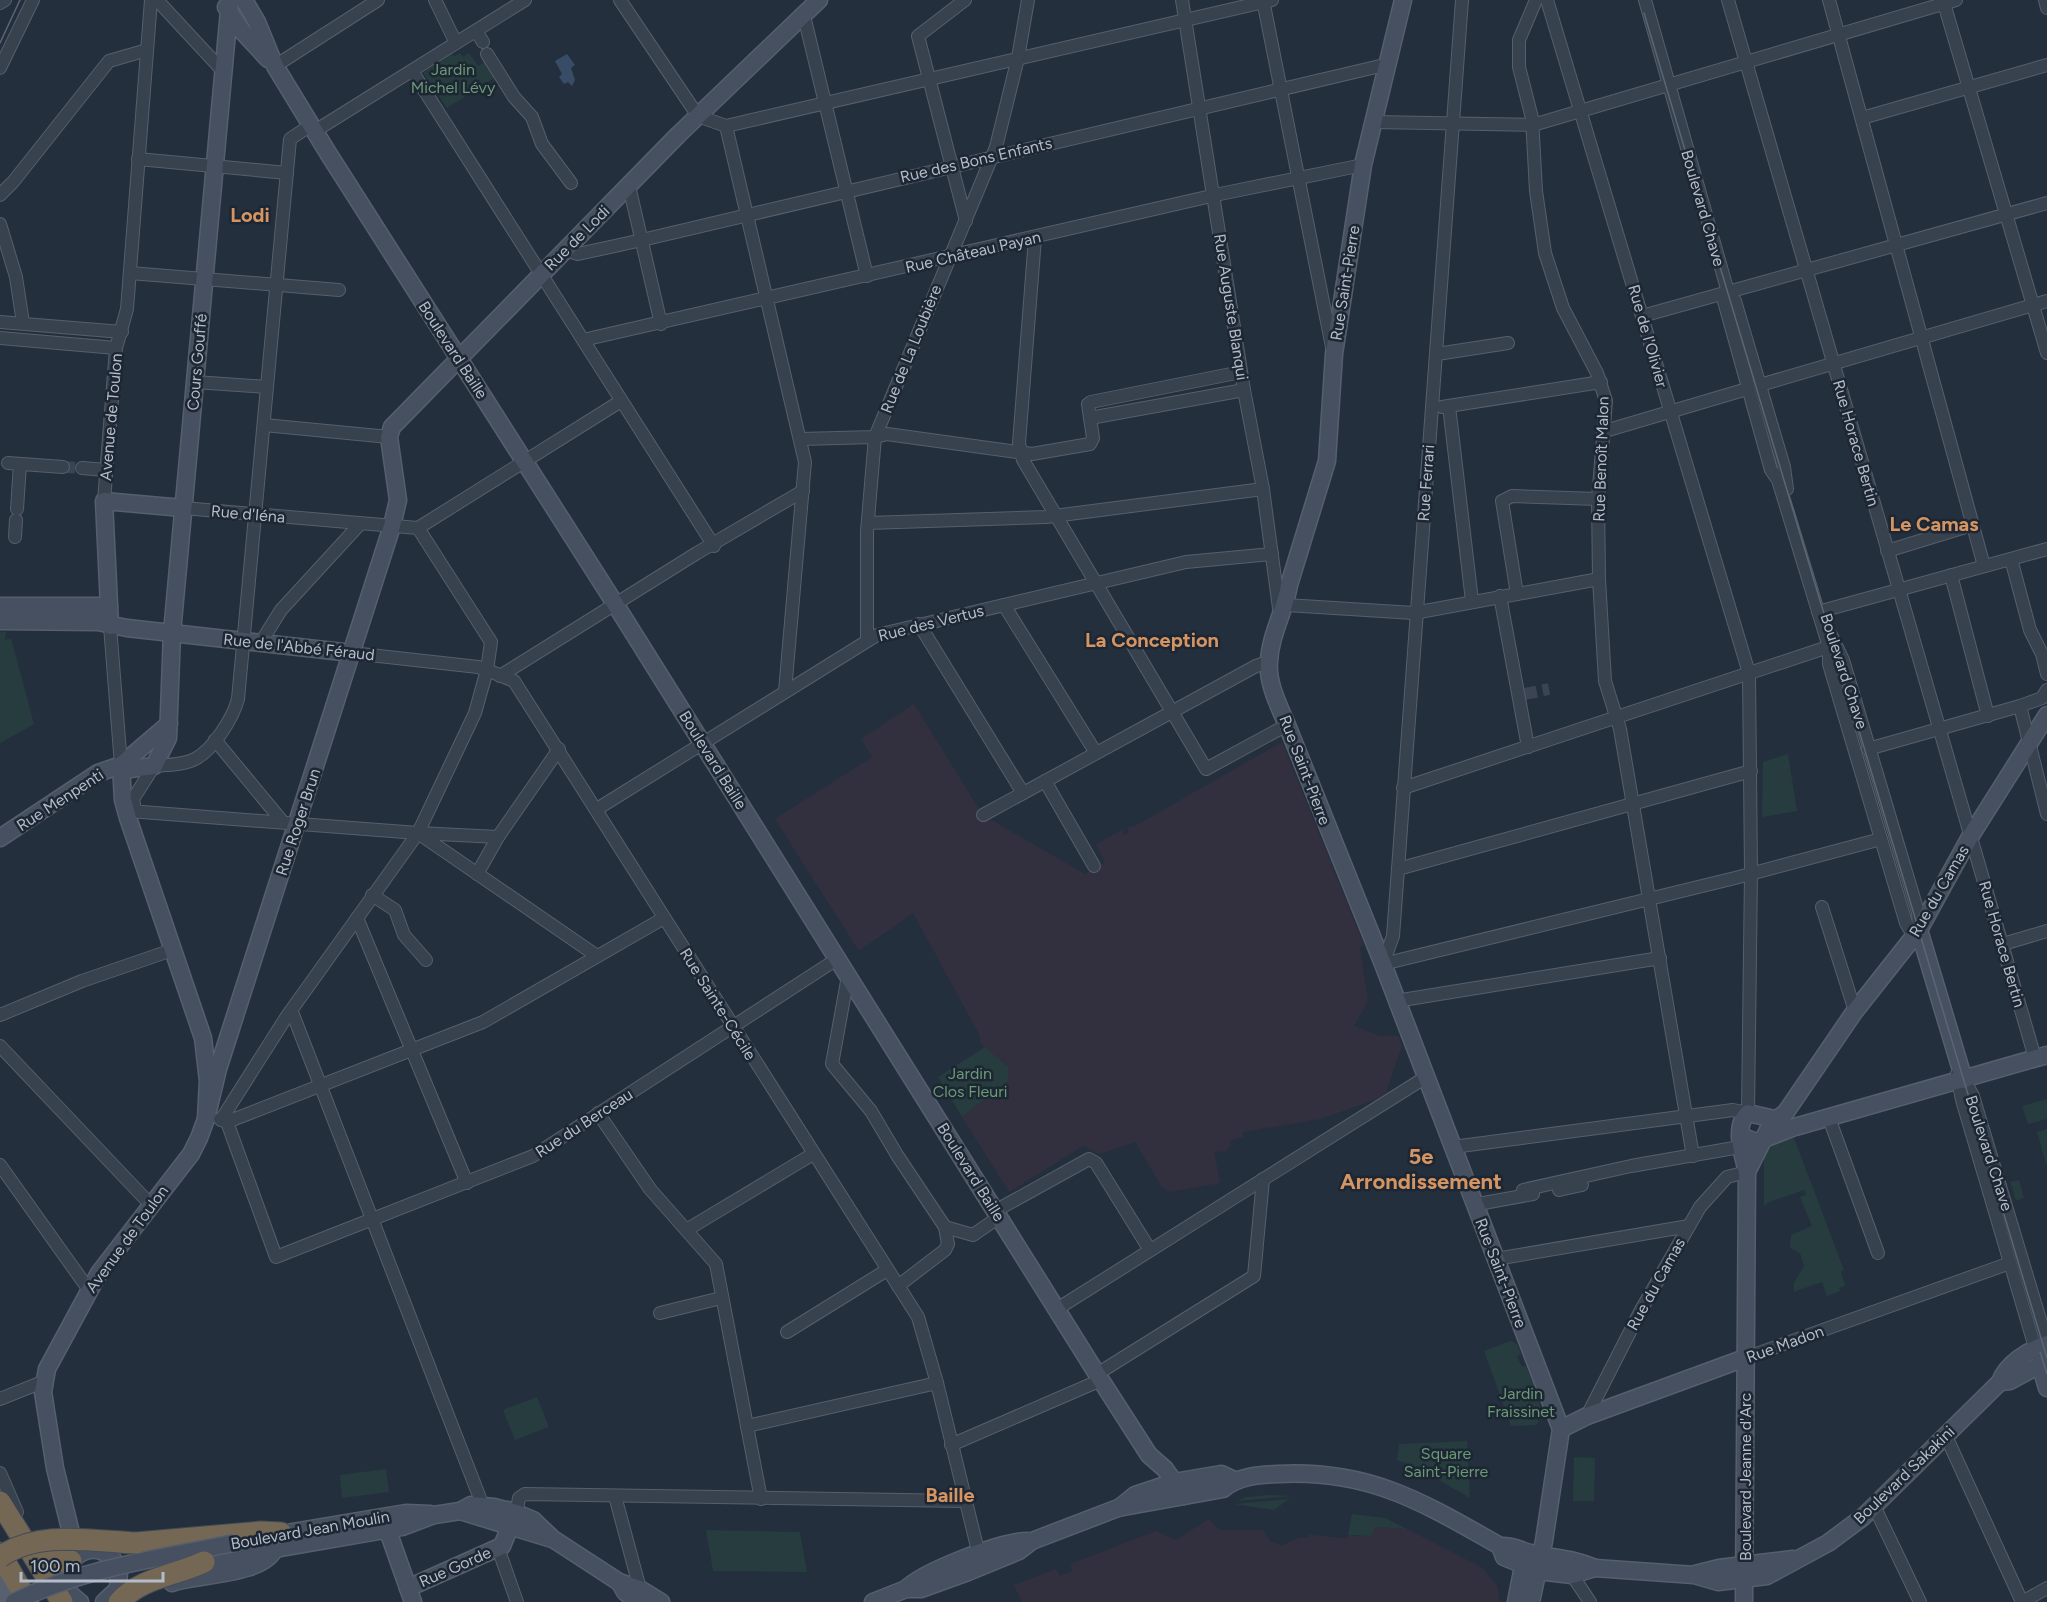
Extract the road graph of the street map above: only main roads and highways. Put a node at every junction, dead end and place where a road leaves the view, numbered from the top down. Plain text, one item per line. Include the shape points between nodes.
1 (0, 1502) edge
2 (0, 1520) edge
3 (18, 1533) junction
4 (278, 1540) road end
5 (0, 1553) edge
6 (82, 1555) road end
7 (0, 1557) edge
8 (204, 1562) road end
9 (0, 1583) edge
10 (116, 1599) edge
11 (5, 1602) edge
12 (28, 1602) edge
13 (46, 1602) edge
14 (62, 1602) edge

1 - 3 highway
2 - 13 highway
3 - 6 highway via 39,1554 54,1561
3 - 14 highway
4 - 7 highway, bridge via 261,1532 45,1540
5 - 12 highway
8 - 10 highway, bridge via 150,1580
9 - 11 main road

